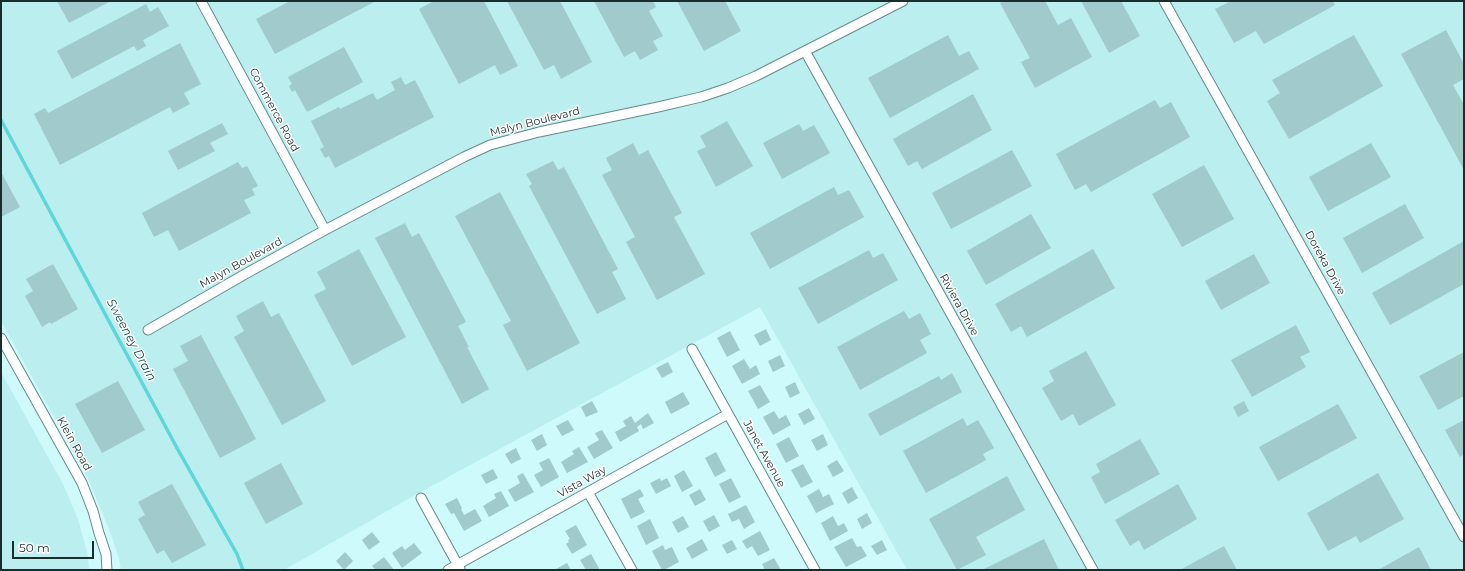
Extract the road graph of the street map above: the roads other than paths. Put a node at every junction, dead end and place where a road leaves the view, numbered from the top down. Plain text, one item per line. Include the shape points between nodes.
1 (201, 1) edge
2 (903, 1) edge
3 (1164, 1) edge
4 (805, 51) junction
5 (325, 230) junction
6 (148, 330) dead end
7 (1, 338) edge
8 (692, 349) dead end
9 (728, 414) junction
10 (588, 492) junction
11 (421, 498) dead end
12 (1460, 521) edge
13 (1464, 537) edge
14 (459, 567) edge
15 (107, 570) edge
16 (448, 570) edge
17 (632, 570) edge
18 (815, 570) edge
19 (1093, 570) edge

1 - 5 street, Commerce Road
2 - 4 street, Malyn Boulevard
3 - 12 street, Doreka Drive
4 - 5 street, Malyn Boulevard via 728,88 701,97 490,145
4 - 19 street, Riviera Drive
5 - 6 street, Malyn Boulevard
7 - 15 street, Klein Road via 82,483 106,554
8 - 9 street, Janet Avenue
9 - 10 street, Vista Way
9 - 18 street, Janet Avenue
10 - 14 street, Vista Way
10 - 17 street
11 - 14 street
12 - 13 street, Doreka Drive
14 - 16 street, Vista Way

